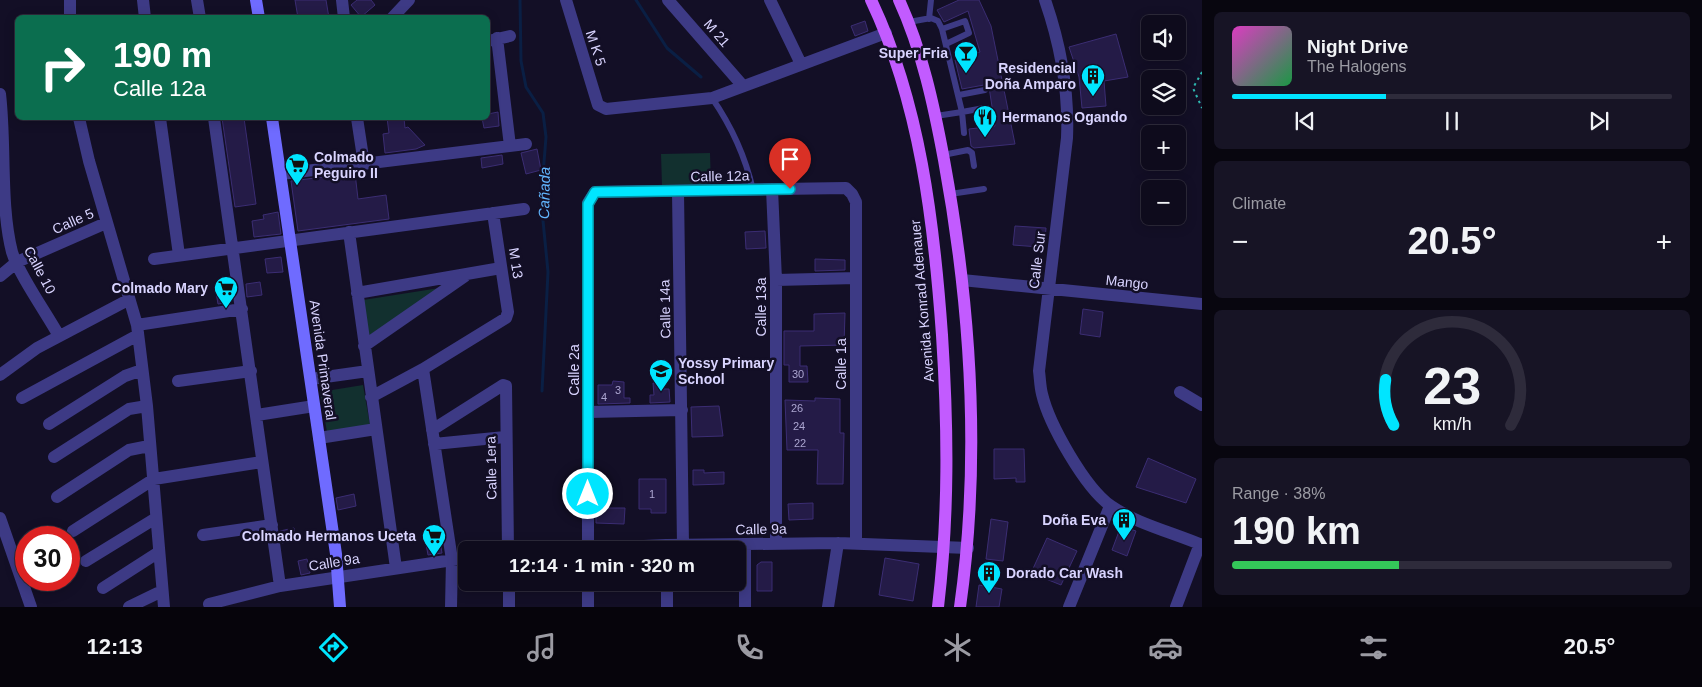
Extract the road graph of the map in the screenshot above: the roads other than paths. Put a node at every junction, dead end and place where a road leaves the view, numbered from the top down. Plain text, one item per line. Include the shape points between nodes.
1 (70, 0) edge
2 (143, 0) edge
3 (197, 0) edge
4 (256, 0) edge
5 (342, 0) edge
6 (409, 0) edge
7 (566, 0) edge
8 (668, 0) edge
9 (770, 0) edge
10 (870, 0) edge
11 (899, 0) edge
12 (930, 0) edge
13 (1045, 0) edge
14 (70, 15) edge
15 (145, 15) edge
16 (200, 15) edge
17 (258, 15) edge
18 (344, 15) edge
19 (395, 15) edge
20 (929, 19) junction
21 (909, 22) junction
22 (942, 29) junction
23 (886, 33) junction
24 (510, 36) dead end
25 (492, 40) edge
26 (946, 44) junction
27 (801, 64) junction
28 (743, 86) junction
29 (985, 90) dead end
30 (0, 94) edge
31 (960, 96) junction
32 (712, 98) junction
33 (984, 108) dead end
34 (962, 112) junction
35 (936, 116) junction
36 (79, 120) edge
37 (160, 120) edge
38 (214, 120) edge
39 (272, 120) edge
40 (357, 120) edge
41 (964, 133) dead end
42 (526, 144) dead end
43 (510, 146) junction
44 (943, 155) junction
45 (364, 164) junction
46 (974, 166) dead end
47 (281, 174) junction
48 (846, 188) joint
49 (984, 189) dead end
50 (752, 190) junction
51 (772, 190) junction
52 (595, 192) joint
53 (678, 192) junction
54 (950, 194) junction
55 (524, 209) dead end
56 (493, 213) junction
57 (106, 223) junction
58 (349, 232) junction
59 (290, 240) junction
60 (233, 248) junction
61 (179, 255) junction
62 (154, 259) dead end
63 (17, 262) junction
64 (501, 268) junction
65 (469, 274) junction
66 (0, 276) edge
67 (856, 278) junction
68 (776, 280) junction
69 (962, 280) junction
70 (1048, 290) junction
71 (357, 294) junction
72 (128, 300) junction
73 (1202, 304) edge
74 (242, 309) junction
75 (137, 330) junction
76 (59, 336) junction
77 (364, 346) junction
78 (423, 369) junction
79 (142, 370) junction
80 (251, 371) junction
81 (368, 371) junction
82 (0, 375) edge
83 (310, 379) junction
84 (178, 381) dead end
85 (1180, 392) dead end
86 (371, 397) junction
87 (22, 398) dead end
88 (1202, 405) edge
89 (147, 406) junction
90 (314, 406) junction
91 (682, 410) junction
92 (589, 412) junction
93 (257, 415) junction
94 (49, 424) dead end
95 (376, 429) junction
96 (432, 430) junction
97 (319, 438) junction
98 (505, 438) junction
99 (434, 444) junction
100 (149, 446) junction
101 (54, 457) dead end
102 (262, 462) junction
103 (154, 478) junction
104 (57, 497) dead end
105 (1110, 506) junction
106 (0, 518) edge
107 (156, 518) junction
108 (272, 525) junction
109 (80, 526) edge
110 (203, 535) dead end
111 (508, 541) edge
112 (588, 541) edge
113 (683, 541) edge
114 (838, 543) junction
115 (856, 543) junction
116 (746, 544) edge
117 (776, 544) junction
118 (1201, 545) edge
119 (945, 546) junction
120 (968, 548) junction
121 (159, 552) junction
122 (458, 559) edge
123 (452, 560) junction
124 (86, 561) dead end
125 (396, 568) junction
126 (338, 576) junction
127 (280, 586) junction
128 (103, 588) dead end
129 (509, 591) edge
130 (588, 591) edge
131 (666, 591) edge
132 (745, 591) edge
133 (162, 592) junction
134 (208, 604) dead end
135 (31, 607) edge
136 (129, 607) edge
137 (164, 607) edge
138 (340, 607) edge
139 (451, 607) edge
140 (510, 607) edge
141 (588, 607) edge
142 (667, 607) edge
143 (745, 607) edge
144 (828, 607) edge
145 (938, 607) edge
146 (960, 607) edge
147 (1069, 607) edge
148 (1176, 607) edge

1 - 14 street
2 - 15 street
3 - 16 street
4 - 17 street
5 - 18 street
6 - 19 street
7 - 32 street, M K 5 via 598,104 606,109
8 - 28 street, M 21
9 - 27 street
10 - 23 main road, Avenida Konrad Adenauer
11 - 21 main road
12 - 20 lane
13 - 70 street, Calle Sur via 1060,50 1068,105 1067,138
20 - 21 lane
20 - 22 lane via 938,21
21 - 35 main road
22 - 26 lane
22 - 26 lane via 961,20 967,24 969,33
23 - 27 street
23 - 119 main road, Avenida Konrad Adenauer via 916,131 929,203 938,285 948,467
24 - 25 street
25 - 43 street
26 - 31 lane
27 - 28 street
28 - 32 street
29 - 31 lane
30 - 63 street, Calle 10 via 7,228
31 - 34 lane
32 - 50 lane via 740,146
33 - 34 lane
34 - 35 lane
34 - 41 lane
35 - 44 main road
36 - 57 street
37 - 61 street
38 - 60 street
39 - 47 street, Avenida Primaveral
40 - 45 street
42 - 43 street
43 - 45 street
44 - 46 lane via 968,150 972,153
44 - 54 main road
45 - 47 street
47 - 59 street, Avenida Primaveral
48 - 51 street, Calle 12a
48 - 67 street, Calle 1a via 856,202
49 - 54 lane
50 - 51 street, Calle 12a
50 - 53 street, Calle 12a
51 - 68 street, Calle 13a
52 - 53 street, Calle 12a
52 - 92 street, Calle 2a via 588,204
53 - 91 street, Calle 14a
54 - 69 main road
55 - 56 street
56 - 58 street
56 - 64 street, M 13
57 - 63 street, Calle 5
57 - 72 street
58 - 59 street
58 - 71 street
59 - 60 street
59 - 83 street, Avenida Primaveral
60 - 61 street
60 - 74 street
61 - 62 street
63 - 66 street, Calle 5
63 - 76 street, Calle 10
64 - 65 street
64 - 78 street, M 13 via 508,312 506,318
65 - 71 street
65 - 77 street
67 - 68 street
67 - 115 street, Calle 1a
68 - 117 street, Calle 13a
69 - 70 street, Mango
69 - 120 main road via 970,382 972,468
70 - 73 street, Mango
70 - 105 street, Calle Sur via 1039,371 1042,393 1049,415 1084,478
71 - 77 street
72 - 75 street
72 - 76 street
74 - 75 street
74 - 80 street
75 - 79 street
75 - 87 street
76 - 82 street
77 - 81 street
78 - 86 street
78 - 96 street
79 - 89 street
79 - 94 street via 125,376
80 - 84 street
80 - 93 street
81 - 83 street
81 - 86 street
83 - 90 street, Avenida Primaveral
85 - 88 street
86 - 95 street
89 - 100 street
89 - 101 street via 129,409
90 - 93 street
90 - 97 street, Avenida Primaveral
91 - 92 street
91 - 113 street, Calle 14a
92 - 112 street, Calle 2a
93 - 102 street
95 - 97 street
95 - 125 street
96 - 98 street, Calle 1era via 503,385 506,386
96 - 99 street
97 - 126 street, Avenida Primaveral
98 - 99 street
98 - 111 street, Calle 1era
99 - 123 street
100 - 103 street
100 - 104 street via 130,450
102 - 103 street
102 - 108 street
103 - 107 street
103 - 109 street
105 - 118 street
105 - 147 street
106 - 135 street
107 - 121 street
107 - 124 street
108 - 110 street
108 - 127 street
114 - 115 street, Calle 9a
114 - 117 street, Calle 9a
114 - 144 street
115 - 119 street, Calle 9a
116 - 117 street, Calle 9a
118 - 148 street
119 - 120 street, Calle 9a
119 - 145 main road, Avenida Konrad Adenauer
120 - 146 main road
121 - 128 street
121 - 133 street
122 - 123 street, Calle 9a
123 - 125 street, Calle 9a
123 - 139 street
125 - 126 street, Calle 9a
126 - 127 street, Calle 9a
126 - 138 street, Avenida Primaveral
127 - 134 street, Calle 9a
129 - 140 street
130 - 141 street
131 - 142 street
132 - 143 street
133 - 136 street
133 - 137 street

